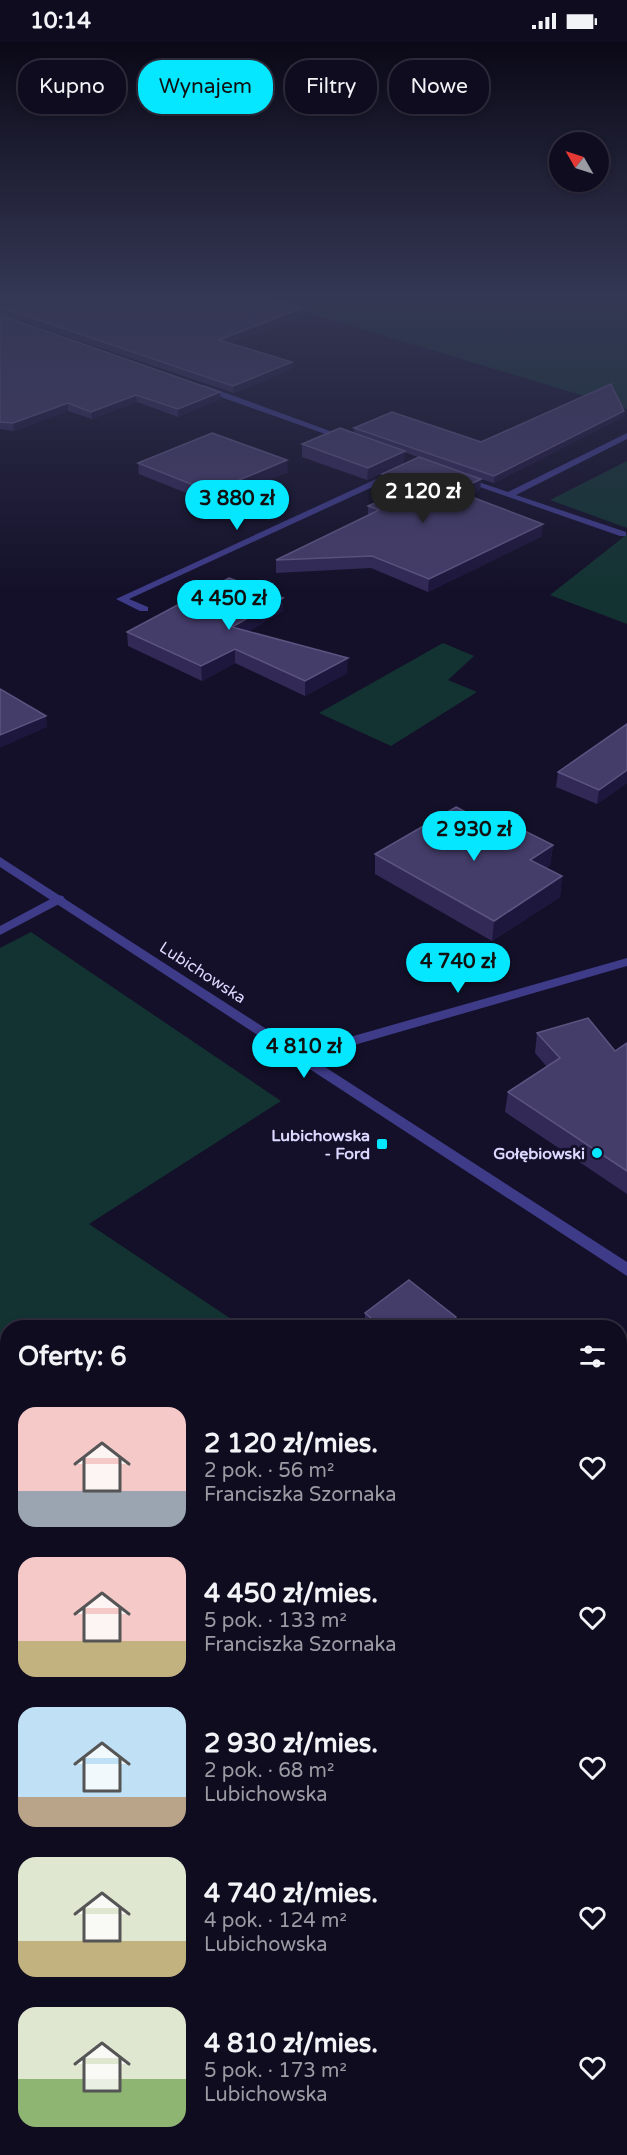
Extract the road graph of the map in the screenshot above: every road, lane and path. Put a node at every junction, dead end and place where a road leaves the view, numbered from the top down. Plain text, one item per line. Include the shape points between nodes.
1 (222, 395) edge
2 (627, 436) edge
3 (362, 444) edge
4 (410, 466) edge
5 (447, 474) edge
6 (509, 495) junction
7 (622, 534) dead end
8 (144, 609) dead end
9 (0, 861) edge
10 (58, 899) junction
11 (0, 931) edge
12 (627, 962) edge
13 (299, 1056) junction
14 (627, 1270) edge

1 - 3 street
2 - 6 street
4 - 8 street via 121,599
5 - 6 street
6 - 7 street
9 - 10 street, Lubichowska
10 - 11 street
10 - 13 street, Lubichowska
12 - 13 street
13 - 14 street, Lubichowska

